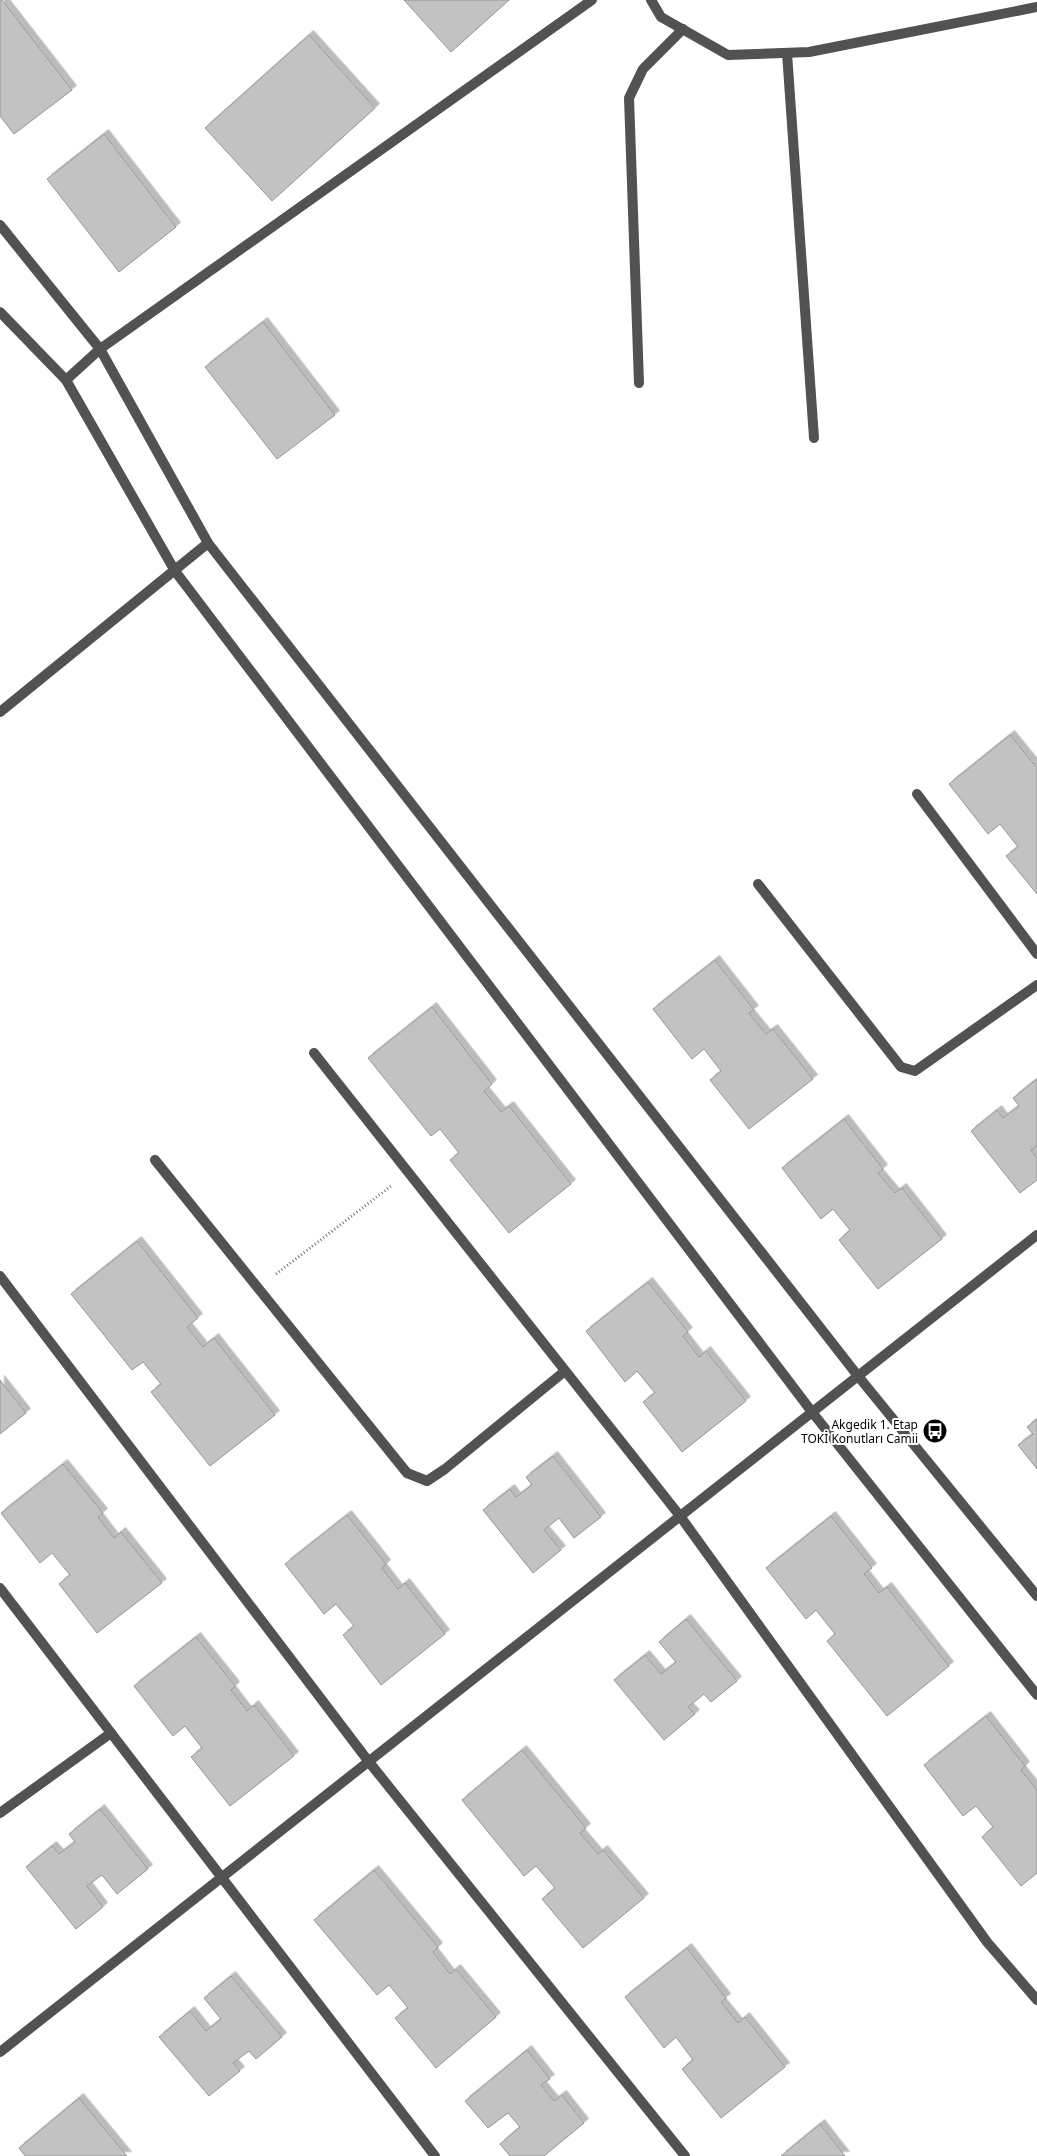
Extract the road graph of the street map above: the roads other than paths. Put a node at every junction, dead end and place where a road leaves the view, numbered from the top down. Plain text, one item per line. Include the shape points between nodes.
1 (592, 0) edge
2 (651, 0) edge
3 (1037, 7) edge
4 (683, 29) junction
5 (787, 53) junction
6 (0, 225) edge
7 (0, 312) edge
8 (100, 349) junction
9 (66, 380) junction
10 (639, 382) dead end
11 (814, 438) dead end
12 (208, 542) junction
13 (175, 571) junction
14 (0, 712) edge
15 (917, 794) dead end
16 (758, 884) dead end
17 (1037, 954) edge
18 (1037, 985) edge
19 (314, 1052) dead end
20 (155, 1160) dead end
21 (1037, 1235) edge
22 (0, 1276) edge
23 (565, 1371) junction
24 (858, 1376) junction
25 (812, 1412) junction
26 (680, 1516) junction
27 (0, 1588) edge
28 (1037, 1596) edge
29 (1037, 1695) edge
30 (111, 1733) junction
31 (369, 1762) junction
32 (0, 1813) edge
33 (221, 1877) junction
34 (1037, 2000) edge
35 (0, 2052) edge
36 (435, 2156) edge
37 (685, 2156) edge

1 - 8 street
2 - 4 street via 661,17
3 - 5 street via 809,52
4 - 5 street via 728,55
4 - 10 street via 643,69 629,98
5 - 11 street
6 - 8 street
7 - 9 street
8 - 9 street
8 - 12 street
9 - 13 street
12 - 13 street
12 - 24 street
13 - 14 street
13 - 25 street
15 - 17 street
16 - 18 street via 901,1067 915,1071
19 - 23 street
20 - 23 street via 407,1473 427,1481
21 - 24 street
22 - 31 street
23 - 26 street
24 - 25 street
24 - 28 street
25 - 26 street
25 - 29 street
26 - 31 street
26 - 34 street via 987,1942
27 - 30 street
30 - 32 street
30 - 33 street
31 - 33 street
31 - 37 street
33 - 35 street
33 - 36 street

